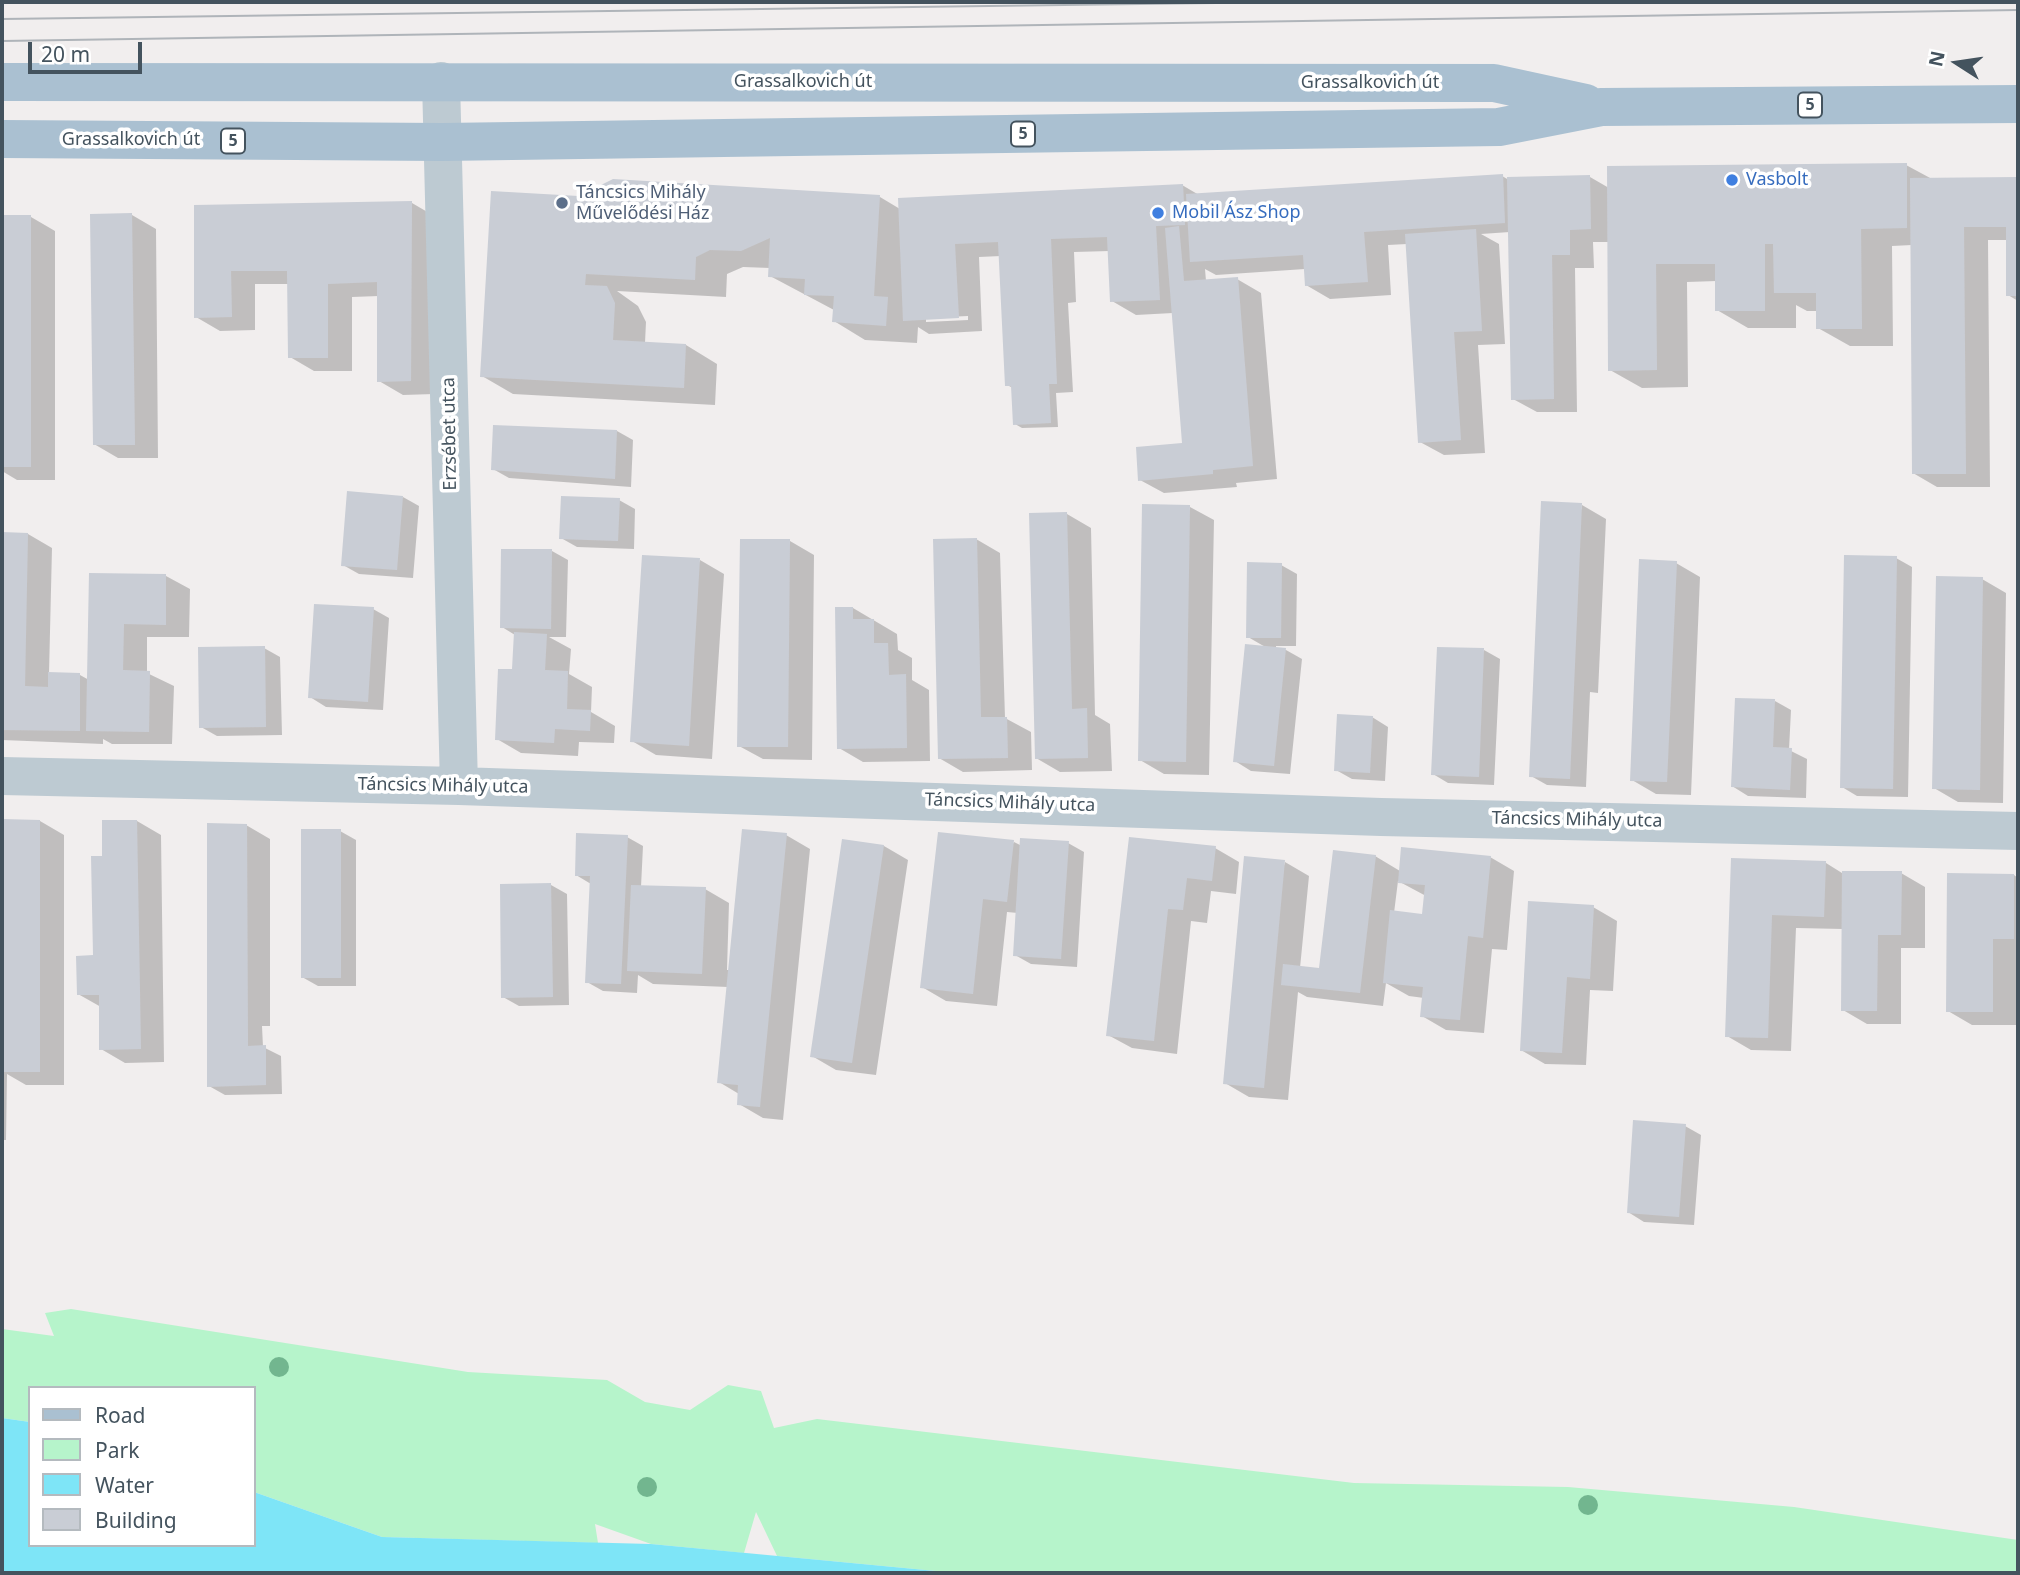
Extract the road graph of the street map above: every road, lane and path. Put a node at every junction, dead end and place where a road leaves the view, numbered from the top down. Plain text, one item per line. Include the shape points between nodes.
1 (441, 81) junction
2 (2, 82) edge
3 (2018, 104) edge
4 (1601, 107) junction
5 (2, 139) edge
6 (442, 142) junction
7 (2, 776) edge
8 (458, 786) junction
9 (2018, 831) edge

1 - 2 main road, Grassalkovich út / 5
1 - 4 main road, Grassalkovich út / 5 via 1494,83
1 - 6 street, Erzsébet utca
3 - 4 main road, Grassalkovich út / 5
4 - 6 main road, Grassalkovich út / 5 via 1499,127
5 - 6 main road, Grassalkovich út / 5
6 - 8 street, Erzsébet utca
7 - 8 street, Táncsics Mihály utca
8 - 9 street, Táncsics Mihály utca via 1381,817

